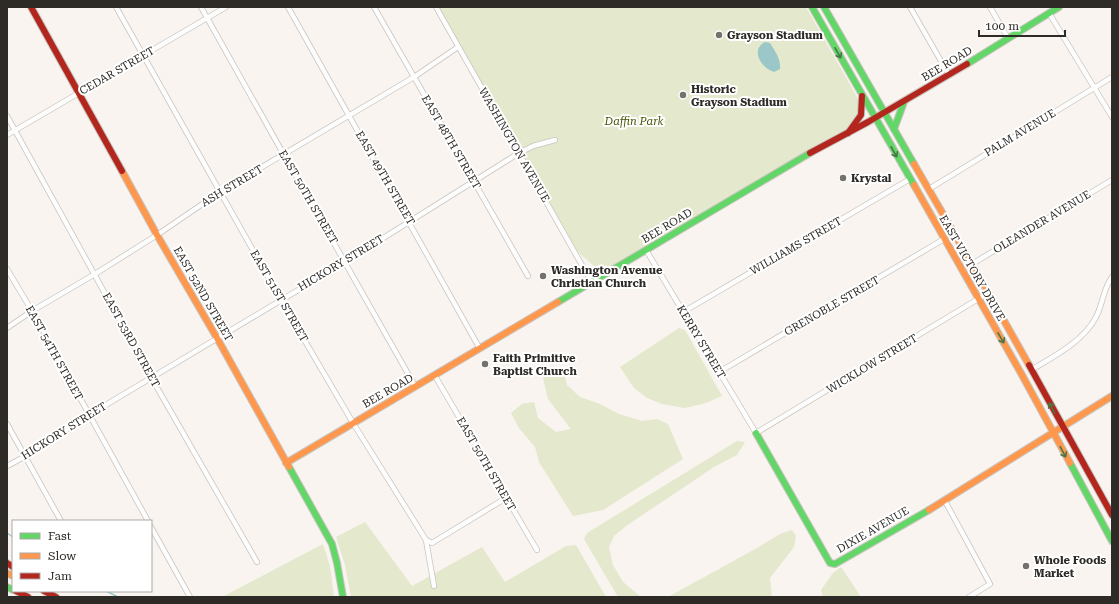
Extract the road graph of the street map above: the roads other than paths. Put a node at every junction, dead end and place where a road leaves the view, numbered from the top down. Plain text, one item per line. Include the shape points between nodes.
1 (31, 7) edge
2 (116, 7) edge
3 (201, 7) edge
4 (226, 7) edge
5 (288, 7) edge
6 (374, 7) edge
7 (436, 7) edge
8 (812, 7) edge
9 (824, 7) edge
10 (910, 7) edge
11 (990, 7) edge
12 (1059, 7) edge
13 (1049, 13) junction
14 (207, 18) junction
15 (1008, 38) junction
16 (458, 47) junction
17 (143, 56) junction
18 (949, 75) junction
19 (414, 77) junction
20 (1112, 77) edge
21 (1095, 88) junction
22 (80, 93) junction
23 (862, 96) junction
24 (904, 102) junction
25 (885, 113) junction
26 (349, 115) junction
27 (7, 116) edge
28 (1112, 117) edge
29 (875, 118) junction
30 (894, 129) junction
31 (15, 131) junction
32 (848, 133) junction
33 (7, 136) edge
34 (555, 140) dead end
35 (518, 153) junction
36 (284, 155) junction
37 (910, 179) junction
38 (1112, 180) edge
39 (474, 181) junction
40 (929, 189) junction
41 (220, 192) junction
42 (409, 221) junction
43 (157, 235) junction
44 (944, 239) junction
45 (646, 250) junction
46 (345, 262) junction
47 (972, 264) junction
48 (7, 269) edge
49 (95, 274) junction
50 (528, 276) dead end
51 (1112, 277) edge
52 (592, 283) junction
53 (1110, 284) edge
54 (988, 293) junction
55 (281, 300) junction
56 (978, 300) junction
57 (32, 311) junction
58 (683, 312) junction
59 (7, 328) edge
60 (217, 338) junction
61 (480, 349) junction
62 (1032, 370) junction
63 (719, 372) junction
64 (435, 376) junction
65 (151, 377) junction
66 (415, 386) junction
67 (1112, 396) edge
68 (89, 415) junction
69 (353, 423) junction
70 (7, 424) edge
71 (1063, 428) junction
72 (756, 433) junction
73 (1053, 433) junction
74 (24, 457) junction
75 (286, 463) junction
76 (7, 466) edge
77 (506, 498) junction
78 (945, 501) junction
79 (1112, 515) edge
80 (60, 520) edge
81 (147, 520) edge
82 (152, 529) edge
83 (426, 540) junction
84 (1112, 541) edge
85 (537, 550) dead end
86 (257, 562) dead end
87 (434, 586) dead end
88 (18, 592) edge
89 (46, 592) edge
90 (28, 597) edge
91 (56, 597) edge
92 (190, 597) edge
93 (343, 597) edge
94 (969, 597) edge

1 - 22 main road, EAST 52ND STREET
2 - 17 street, EAST 51ST STREET
3 - 14 street, EAST 50TH STREET
4 - 14 street, CEDAR STREET
5 - 26 street, EAST 49TH STREET
6 - 19 street, EAST 48TH STREET
7 - 16 street, WASHINGTON AVENUE
8 -> 23 main road, EAST VICTORY DRIVE
9 - 25 main road, EAST VICTORY DRIVE
10 - 18 street
11 - 15 street
12 - 13 main road, BEE ROAD
13 - 15 main road, BEE ROAD
13 - 21 street
14 - 17 street, CEDAR STREET
14 - 36 street, EAST 50TH STREET
15 - 18 main road, BEE ROAD
16 - 19 street, ASH STREET
16 - 35 street, WASHINGTON AVENUE
17 - 22 street, CEDAR STREET
17 - 41 street, EAST 51ST STREET
18 - 24 main road, BEE ROAD
19 - 26 street, ASH STREET
19 - 39 street, EAST 48TH STREET
20 - 21 street, PALM AVENUE
21 - 28 street
21 - 40 street, PALM AVENUE
22 - 31 street, CEDAR STREET
22 - 43 main road, EAST 52ND STREET
23 - 29 main road, EAST VICTORY DRIVE
23 - 32 main road via 860,115
24 - 25 main road, BEE ROAD
24 - 30 main road
25 - 29 main road, BEE ROAD
25 - 30 main road, EAST VICTORY DRIVE
26 - 36 street, ASH STREET
26 - 42 street, EAST 49TH STREET
27 - 31 street, EAST 53RD STREET
29 - 32 main road, BEE ROAD
29 -> 37 main road, EAST VICTORY DRIVE
30 - 40 main road, EAST VICTORY DRIVE
31 - 33 street, CEDAR STREET
31 - 49 street, EAST 53RD STREET
32 - 45 main road, BEE ROAD
34 - 35 street, HICKORY STREET
35 - 39 street, HICKORY STREET
35 - 52 street, WASHINGTON AVENUE
36 - 41 street, ASH STREET
36 - 46 street, EAST 50TH STREET
37 - 44 main road, EAST VICTORY DRIVE
37 - 58 street, WILLIAMS STREET
38 - 47 street, OLEANDER AVENUE
39 - 42 street, HICKORY STREET
39 - 50 street, EAST 48TH STREET
40 - 47 main road, EAST VICTORY DRIVE
41 - 43 street, ASH STREET
41 - 55 street, EAST 51ST STREET
42 - 46 street, HICKORY STREET
42 - 61 street, EAST 49TH STREET
43 - 49 street, ASH STREET
43 - 60 main road, EAST 52ND STREET
44 - 56 main road, EAST VICTORY DRIVE
44 - 63 street, GRENOBLE STREET
45 - 52 main road, BEE ROAD
45 - 58 street, KERRY STREET
46 - 55 street, HICKORY STREET
46 - 66 street, EAST 50TH STREET
47 - 54 main road, EAST VICTORY DRIVE
48 - 57 street, EAST 54TH STREET
49 - 57 street, ASH STREET
49 - 65 street, EAST 53RD STREET
51 - 53 street
52 - 61 main road, BEE ROAD
53 - 62 street via 1089,327 1059,353
54 - 56 street, WICKLOW STREET
54 - 62 main road, EAST VICTORY DRIVE
55 - 60 street, HICKORY STREET
55 - 69 street, EAST 51ST STREET
56 - 72 street, WICKLOW STREET
56 -> 73 main road, EAST VICTORY DRIVE
57 - 59 street, ASH STREET
57 - 68 street, EAST 54TH STREET
58 - 63 street, KERRY STREET
60 - 65 street, HICKORY STREET
60 - 75 main road, EAST 52ND STREET
61 - 64 main road, BEE ROAD
71 -> 62 main road, EAST VICTORY DRIVE
63 - 72 street, KERRY STREET
64 - 66 main road, BEE ROAD
64 - 77 street, EAST 50TH STREET
65 - 68 street, HICKORY STREET
65 - 86 street, EAST 53RD STREET
66 - 69 main road, BEE ROAD
67 - 71 main road, DIXIE AVENUE
68 - 74 street, HICKORY STREET
68 - 81 street, EAST 54TH STREET
69 - 75 main road, BEE ROAD
69 - 83 street, EAST 51ST STREET
70 - 74 street
71 - 73 main road, DIXIE AVENUE
71 - 79 main road, EAST VICTORY DRIVE
72 - 78 main road, DIXIE AVENUE via 830,563 835,564 845,559
73 - 78 main road, DIXIE AVENUE
73 -> 84 main road, EAST VICTORY DRIVE
74 - 76 street, HICKORY STREET
74 - 80 street
75 - 93 main road, EAST 52ND STREET via 332,544
77 - 83 street via 432,543
77 - 85 street, EAST 50TH STREET
78 - 94 street via 990,584
82 - 92 street
83 - 87 street, EAST 51ST STREET
88 - 90 main road
89 - 91 main road

